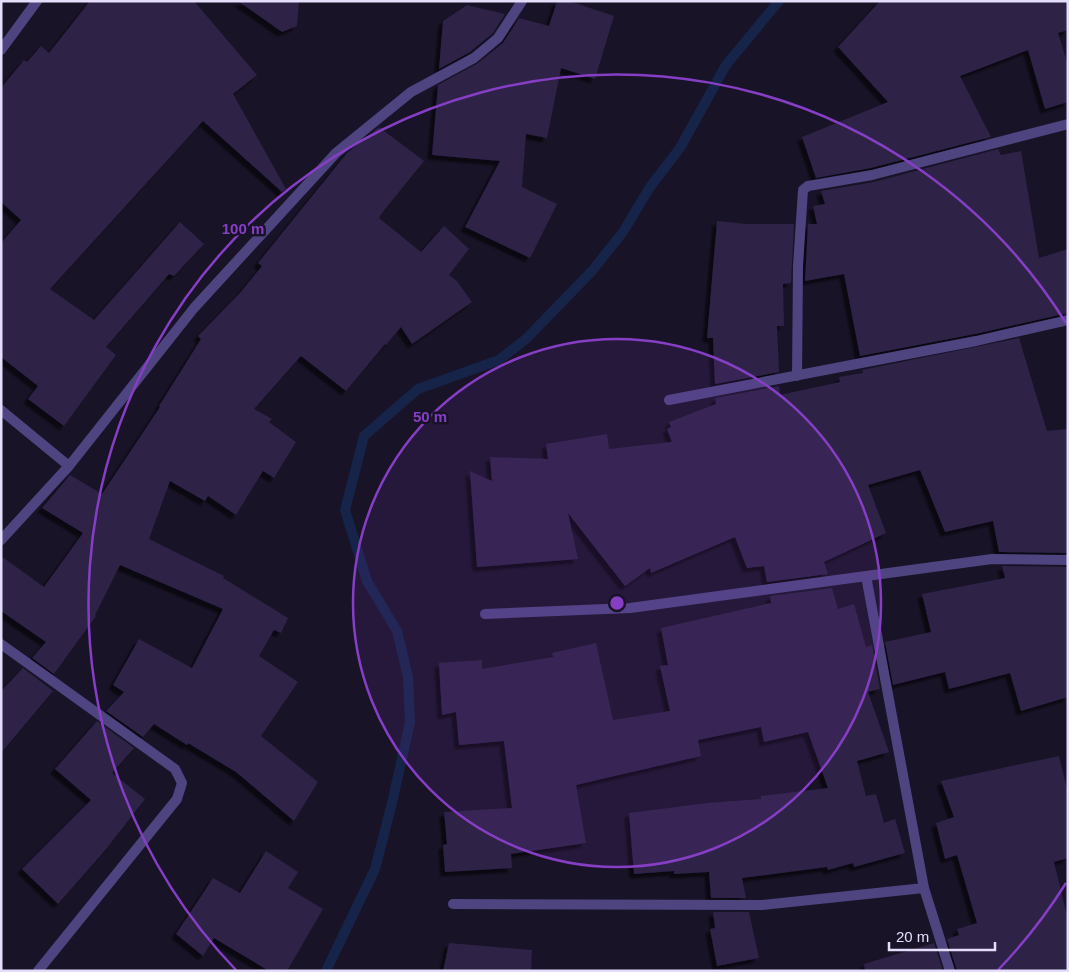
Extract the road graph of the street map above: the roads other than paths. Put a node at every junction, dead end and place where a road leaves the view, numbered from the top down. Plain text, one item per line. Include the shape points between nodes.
1 (37, 1) edge
2 (522, 1) edge
3 (1, 50) edge
4 (1068, 124) edge
5 (1068, 320) edge
6 (797, 376) junction
7 (669, 400) dead end
8 (1, 410) edge
9 (69, 466) junction
10 (1, 540) edge
11 (1068, 560) edge
12 (866, 576) junction
13 (485, 614) dead end
14 (1, 644) edge
15 (924, 888) junction
16 (453, 904) dead end
17 (38, 971) edge
18 (950, 971) edge

1 - 3 street
2 - 9 street via 498,38 474,58 411,92 336,152 194,308
4 - 6 street via 872,175 808,186 803,190 798,266
5 - 6 street
6 - 7 street
8 - 9 street
9 - 10 street
11 - 12 street via 992,559
12 - 13 street via 630,608
12 - 15 street
14 - 17 street via 175,769 182,783 177,799
15 - 16 street via 762,905
15 - 18 street

